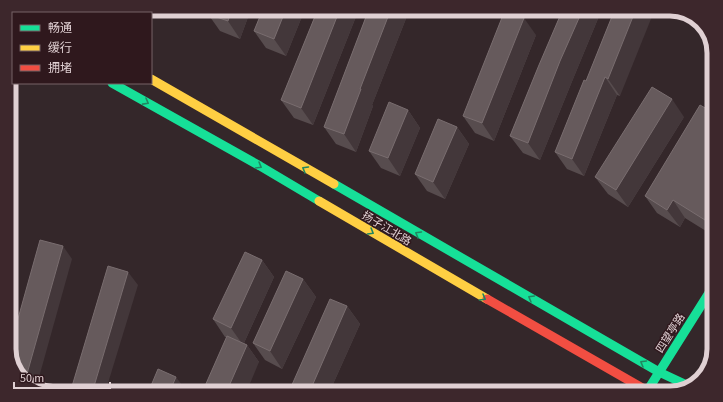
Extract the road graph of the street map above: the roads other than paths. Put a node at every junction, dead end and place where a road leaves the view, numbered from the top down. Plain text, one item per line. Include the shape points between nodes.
1 (152, 81) edge
2 (114, 84) edge
3 (707, 295) edge
4 (659, 372) junction
5 (683, 383) edge
6 (638, 386) edge
7 (651, 386) edge

4 -> 1 main road, 扬子江北路
2 -> 6 main road, 扬子江北路 via 260,166
3 - 4 main road, 四望亭路
4 - 5 main road, 扬子江北路
4 - 7 main road, 四望亭路

